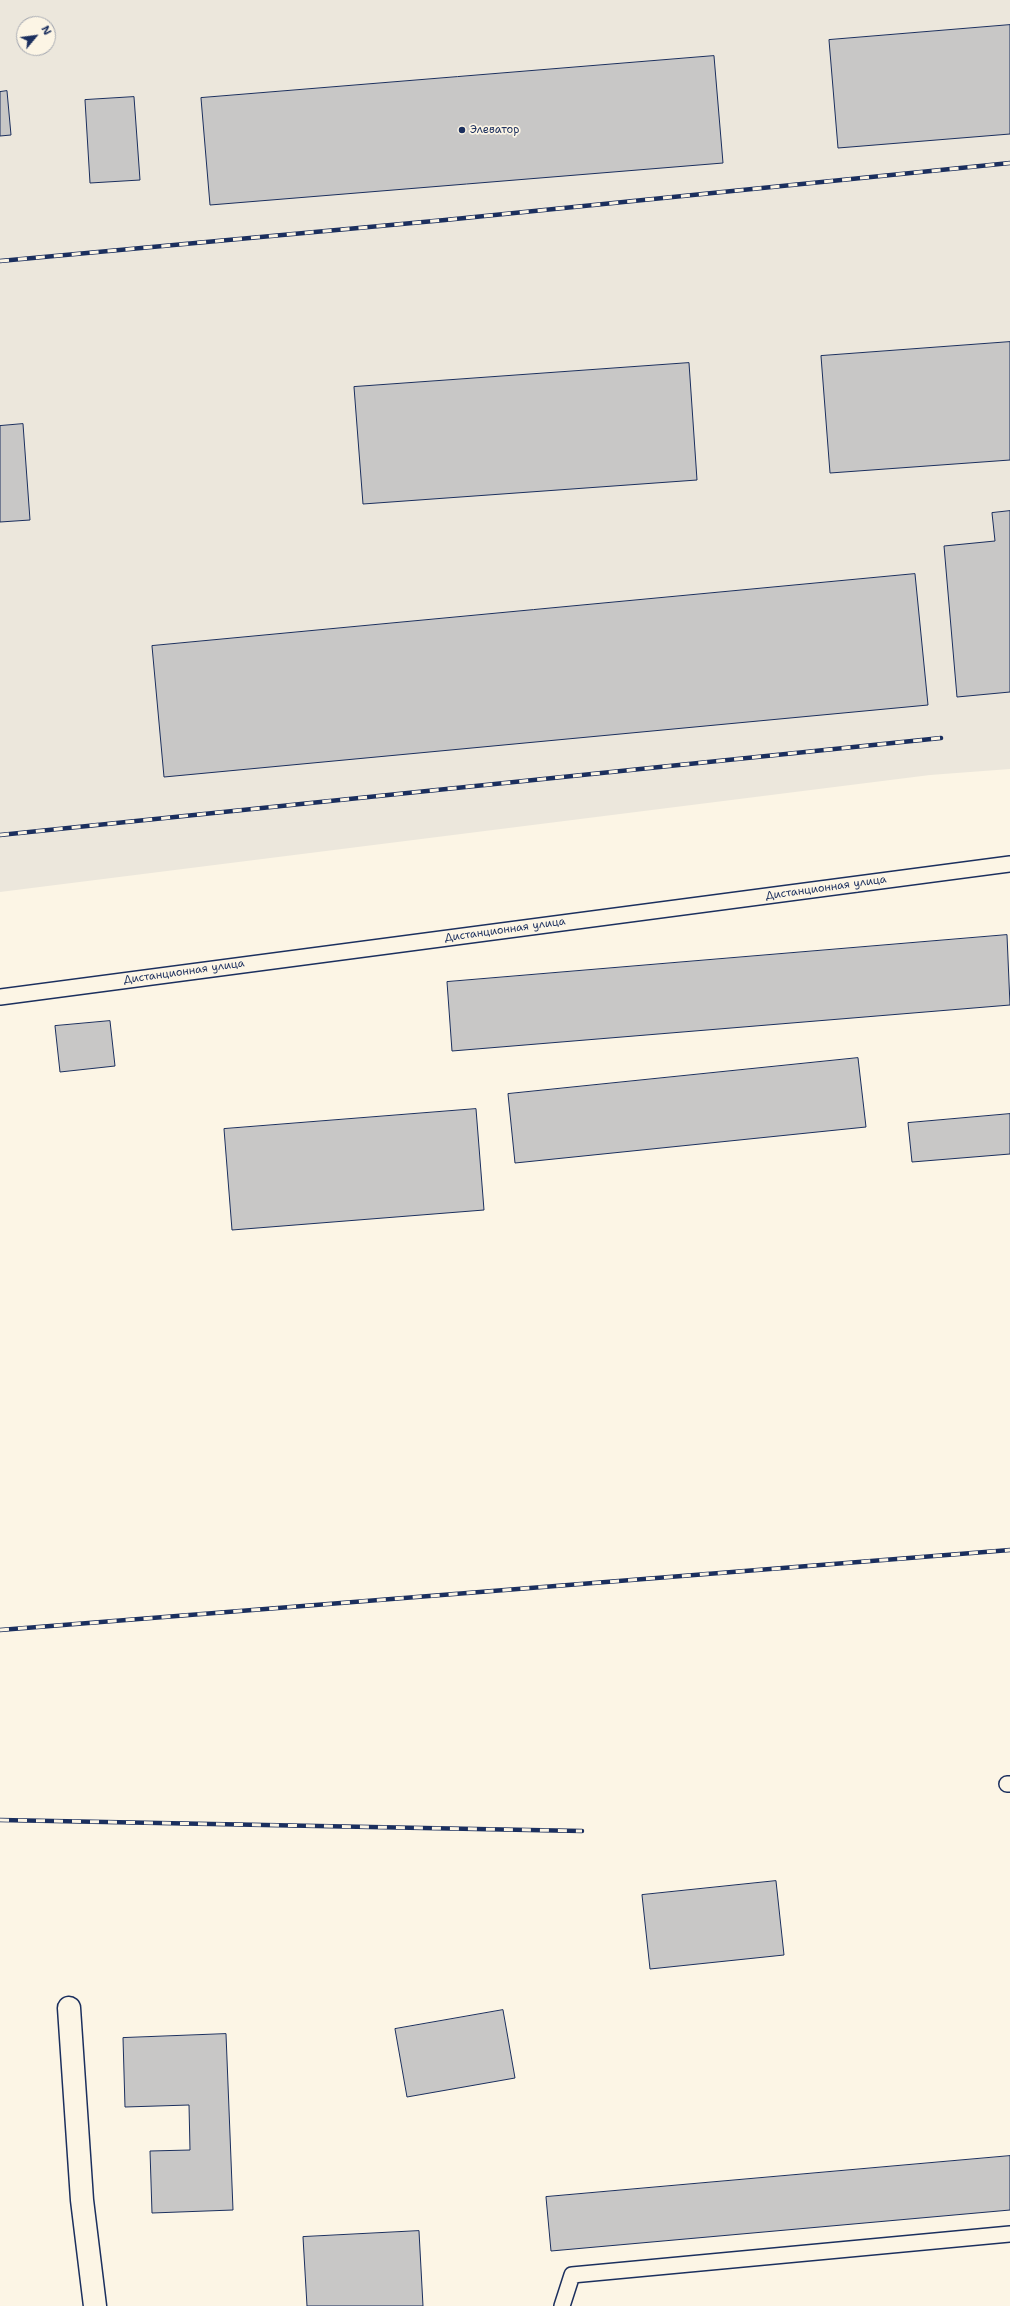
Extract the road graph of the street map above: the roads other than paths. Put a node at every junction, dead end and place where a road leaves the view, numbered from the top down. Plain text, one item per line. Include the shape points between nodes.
1 (1010, 864) edge
2 (0, 997) edge
3 (69, 2008) dead end
4 (1010, 2234) edge
5 (95, 2306) edge
6 (562, 2306) edge

1 - 2 lane, Дистанционная улица
3 - 5 street via 82,2200
4 - 6 lane via 572,2276

